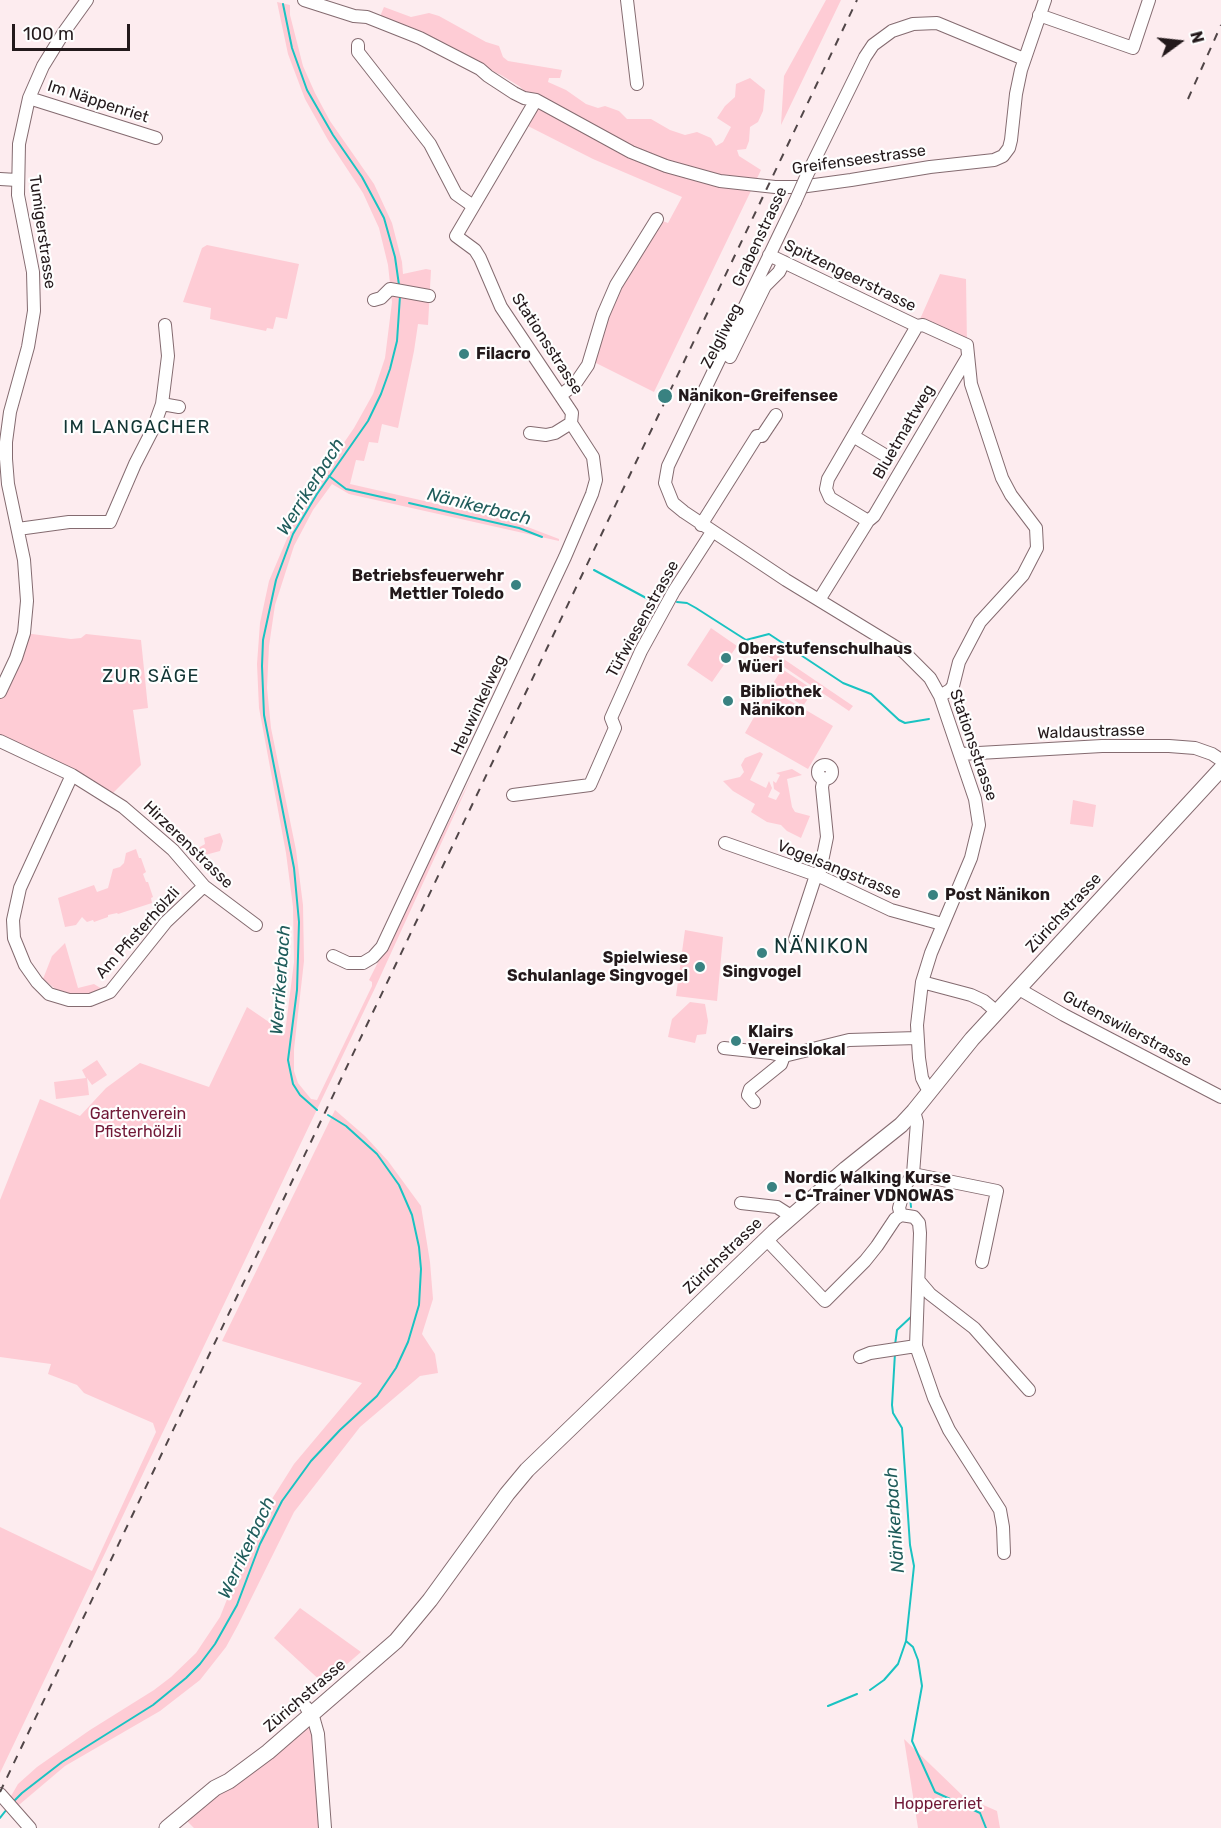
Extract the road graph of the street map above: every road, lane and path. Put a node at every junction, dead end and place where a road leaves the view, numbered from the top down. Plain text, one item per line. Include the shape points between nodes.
1 (87, 0) edge
2 (304, 0) edge
3 (329, 0) edge
4 (627, 0) edge
5 (1045, 0) edge
6 (1149, 0) edge
7 (1039, 15) junction
8 (367, 17) junction
9 (358, 45) dead end
10 (1024, 59) junction
11 (637, 84) dead end
12 (29, 98) junction
13 (536, 100) junction
14 (156, 138) dead end
15 (0, 179) edge
16 (17, 180) junction
17 (473, 206) junction
18 (657, 219) dead end
19 (769, 255) junction
20 (784, 262) junction
21 (429, 296) dead end
22 (374, 300) dead end
23 (165, 325) dead end
24 (917, 326) junction
25 (967, 351) junction
26 (561, 395) junction
27 (162, 404) junction
28 (179, 407) dead end
29 (776, 414) dead end
30 (570, 423) junction
31 (530, 433) dead end
32 (853, 436) junction
33 (883, 454) dead end
34 (673, 456) junction
35 (670, 497) joint
36 (868, 521) junction
37 (707, 528) junction
38 (18, 529) junction
39 (819, 600) junction
40 (0, 692) edge
41 (940, 696) junction
42 (0, 741) edge
43 (961, 754) junction
44 (1221, 760) edge
45 (1221, 770) edge
46 (72, 775) junction
47 (824, 778) dead end
48 (513, 795) dead end
49 (725, 843) dead end
50 (818, 875) junction
51 (204, 886) junction
52 (942, 924) junction
53 (256, 925) dead end
54 (795, 939) dead end
55 (333, 956) dead end
56 (922, 982) junction
57 (1019, 989) junction
58 (997, 1012) junction
59 (917, 1038) junction
60 (724, 1048) dead end
61 (784, 1056) junction
62 (932, 1090) junction
63 (1221, 1097) edge
64 (754, 1102) dead end
65 (914, 1112) junction
66 (913, 1174) junction
67 (741, 1203) dead end
68 (901, 1215) junction
69 (791, 1216) junction
70 (766, 1239) junction
71 (982, 1262) dead end
72 (919, 1281) junction
73 (916, 1347) junction
74 (860, 1357) dead end
75 (1029, 1390) dead end
76 (1004, 1553) dead end
77 (309, 1711) junction
78 (7, 1802) edge
79 (30, 1828) edge
80 (167, 1828) edge
81 (325, 1828) edge

1 - 12 street, Tumigerstrasse via 43,66
2 - 8 street, Greifenseestrasse
3 - 8 street, Greifenseestrasse
4 - 11 street
5 - 7 street
6 - 7 street via 1133,48
7 - 10 street
8 - 13 street, Greifenseestrasse via 420,38 480,69 514,93
9 - 17 street via 358,52 430,144 456,194
10 - 13 street, Greifenseestrasse via 1009,148 1003,156 800,187 746,185 696,176 632,152
10 - 19 street, Grabenstrasse, bridge via 937,23 913,24 892,31 873,45
12 - 14 street, Im Näppenriet
12 - 16 street, Tumigerstrasse via 19,144
13 - 17 street
15 - 16 street
16 - 38 street, Tumigerstrasse via 35,290 32,331 6,442 8,484
17 - 26 street, Stationsstrasse via 456,236 475,250 501,307
18 - 26 street via 616,285 588,365 575,384
19 - 20 street, Spitzengeerstrasse
19 - 34 street, Grabenstrasse
20 - 24 street, Spitzengeerstrasse
20 - 34 street, Zelgliweg via 765,286 686,445 678,456
21 - 22 street via 390,289
23 - 27 street via 168,356
24 - 25 street, Spitzengeerstrasse
24 - 32 street
25 - 36 street, Bluetmattweg
25 - 41 street via 971,384 1002,478 1036,528 1036,548 1023,575 980,622 959,662 953,686
26 - 30 street, Stationsstrasse via 572,412
27 - 28 street
27 - 38 street via 110,522 69,522
29 - 37 street via 762,436 757,436
30 - 31 street, Stationsstrasse via 551,434
30 - 55 street, Heuwinkelweg via 593,457 596,480 565,557 382,947 363,963 348,963
32 - 33 street
32 - 36 street via 826,489 830,498
34 - 35 street, Grabenstrasse via 665,483
35 - 37 street, Stationsstrasse via 678,508
36 - 39 street, Bluetmattweg
37 - 39 street, Stationsstrasse
37 - 48 street, Tüfwiesenstrasse via 641,651 611,718 615,728 590,785
38 - 40 street, Tumigerstrasse via 27,577 25,622 16,658
39 - 41 street, Stationsstrasse via 904,652 930,678
41 - 43 street, Stationsstrasse
42 - 46 street, Hirzerenstrasse
43 - 44 street, Waldaustrasse via 1169,746 1195,748
43 - 52 street, Stationsstrasse via 979,825 971,858
45 - 57 main road, Zürichstrasse
46 - 51 street, Hirzerenstrasse via 136,817 174,850
46 - 51 street, Am Pfisterhölzli via 20,888 13,920 14,938 25,965 48,993 69,1000 90,1000 110,992 166,922
47 - 50 street via 828,837
49 - 50 street, Vogelsangstrasse
50 - 52 street, Vogelsangstrasse via 891,910
50 - 54 street
51 - 53 street, Hirzerenstrasse
52 - 56 street, Stationsstrasse
56 - 58 street via 970,995
56 - 59 street, Stationsstrasse
57 - 58 main road, Zürichstrasse
57 - 63 street, Gutenswilerstrasse
58 - 62 main road, Zürichstrasse
59 - 61 street via 849,1040
59 - 62 street, Stationsstrasse via 922,1078
60 - 61 street
61 - 64 street via 781,1064 750,1089 748,1095
62 - 65 main road, Zürichstrasse
65 - 66 street via 917,1122
65 - 69 main road, Zürichstrasse
66 - 68 street via 905,1186
66 - 71 street via 997,1191
67 - 69 street via 781,1208
68 - 70 street via 865,1261 825,1301
68 - 72 street via 914,1217 919,1223
69 - 70 main road, Zürichstrasse
70 - 77 main road, Zürichstrasse via 527,1470 430,1600
72 - 73 street
72 - 75 street via 974,1328
73 - 74 street
73 - 76 street via 949,1430 1000,1510
77 - 80 main road, Zürichstrasse
77 - 81 street via 318,1734
78 - 79 street

